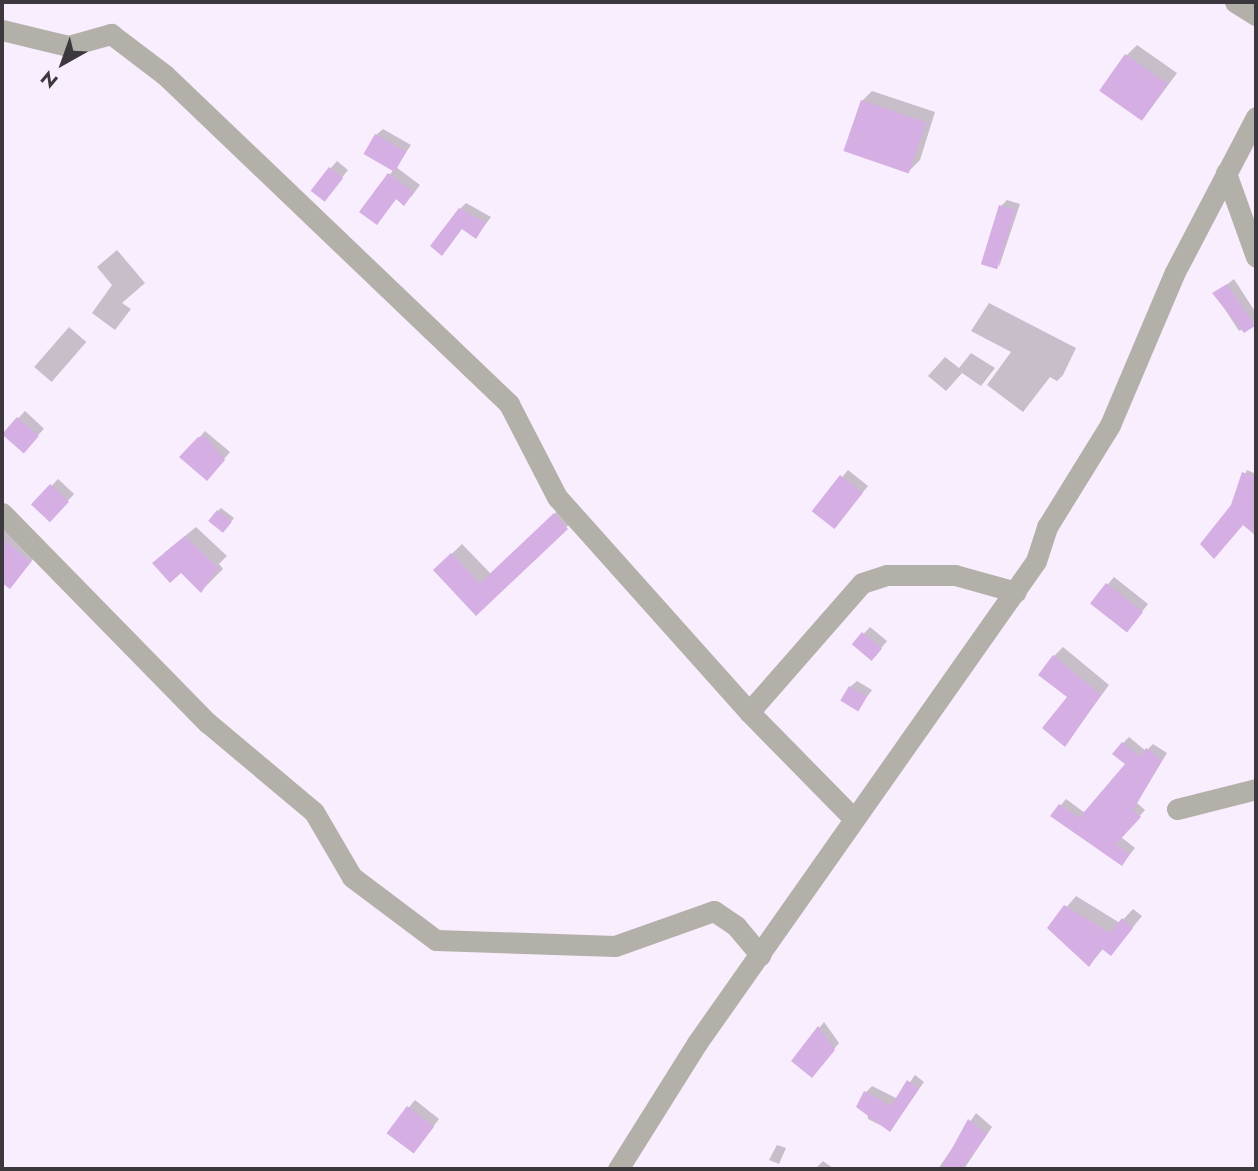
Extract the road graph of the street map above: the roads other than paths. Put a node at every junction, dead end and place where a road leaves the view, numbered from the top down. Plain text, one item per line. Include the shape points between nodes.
1 (1235, 2) edge
2 (1256, 15) edge
3 (2, 30) edge
4 (1256, 117) edge
5 (1226, 173) junction
6 (1256, 257) edge
7 (2, 513) edge
8 (1016, 592) junction
9 (749, 712) junction
10 (1256, 789) edge
11 (1177, 809) dead end
12 (853, 818) junction
13 (760, 955) junction
14 (618, 1169) edge

1 - 2 street
3 - 9 street via 68,46 111,34 165,75 509,404 557,497
4 - 5 street
5 - 6 street
5 - 8 street via 1110,425
7 - 13 street via 208,723 314,812 352,877 436,940 615,947 714,911 736,926
8 - 9 street via 955,575 887,575 863,583
8 - 12 street
9 - 12 street
10 - 11 street
12 - 13 street
13 - 14 street

